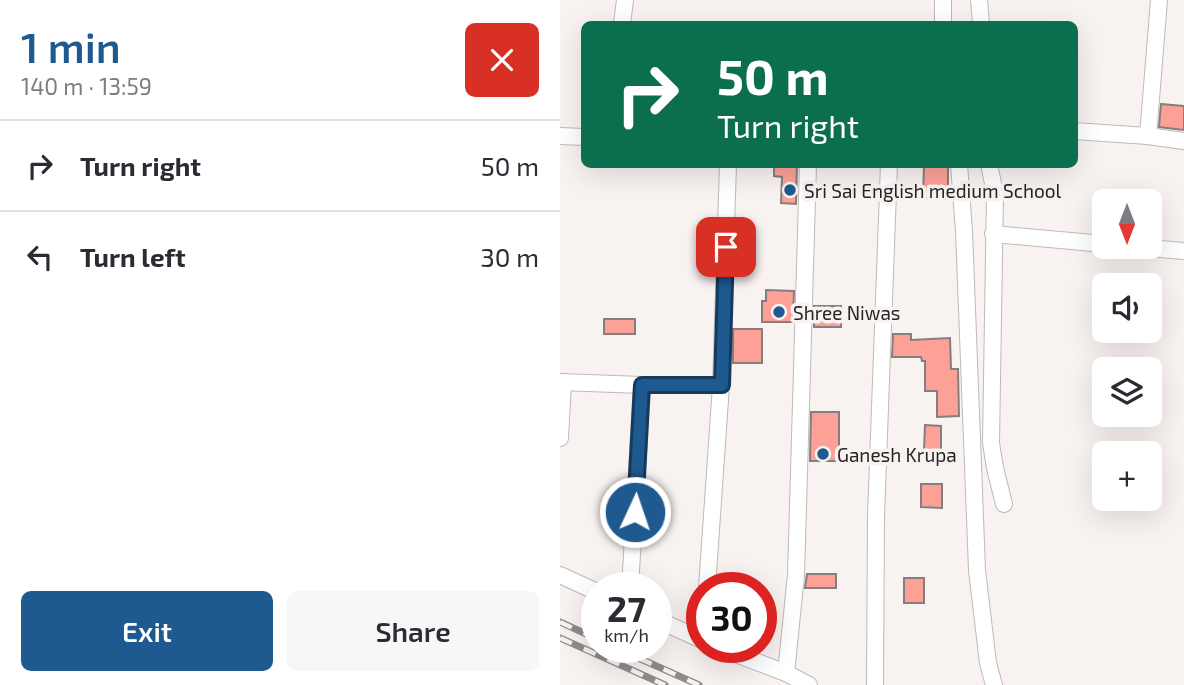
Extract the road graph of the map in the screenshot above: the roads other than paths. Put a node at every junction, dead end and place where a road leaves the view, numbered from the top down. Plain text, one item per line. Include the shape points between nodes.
1 (625, 0) edge
2 (943, 0) edge
3 (979, 0) edge
4 (1159, 0) edge
5 (622, 21) edge
6 (943, 21) edge
7 (981, 21) edge
8 (1078, 131) edge
9 (560, 136) edge
10 (581, 136) edge
11 (1149, 136) junction
12 (1184, 141) edge
13 (728, 168) edge
14 (808, 168) edge
15 (889, 168) edge
16 (959, 168) edge
17 (990, 168) edge
18 (993, 234) junction
19 (1092, 243) edge
20 (1162, 249) edge
21 (1184, 251) edge
22 (562, 382) edge
23 (642, 385) junction
24 (722, 385) junction
25 (560, 438) edge
26 (1004, 504) dead end
27 (631, 572) edge
28 (709, 572) edge
29 (560, 575) edge
30 (581, 585) edge
31 (760, 663) edge
32 (786, 673) junction
33 (809, 685) edge
34 (875, 685) edge
35 (994, 685) edge

1 - 5 street
2 - 6 street
3 - 7 street
4 - 11 street
8 - 11 street
9 - 10 street
11 - 12 street
13 - 24 street
14 - 32 street via 796,575
15 - 34 street via 876,516
16 - 35 street via 976,570
17 - 18 street via 995,193
18 - 19 street
18 - 26 street via 991,443
20 - 21 street
22 - 23 street
22 - 25 street
23 - 24 street
23 - 27 street
24 - 28 street
29 - 30 street
31 - 32 street
32 - 33 street

